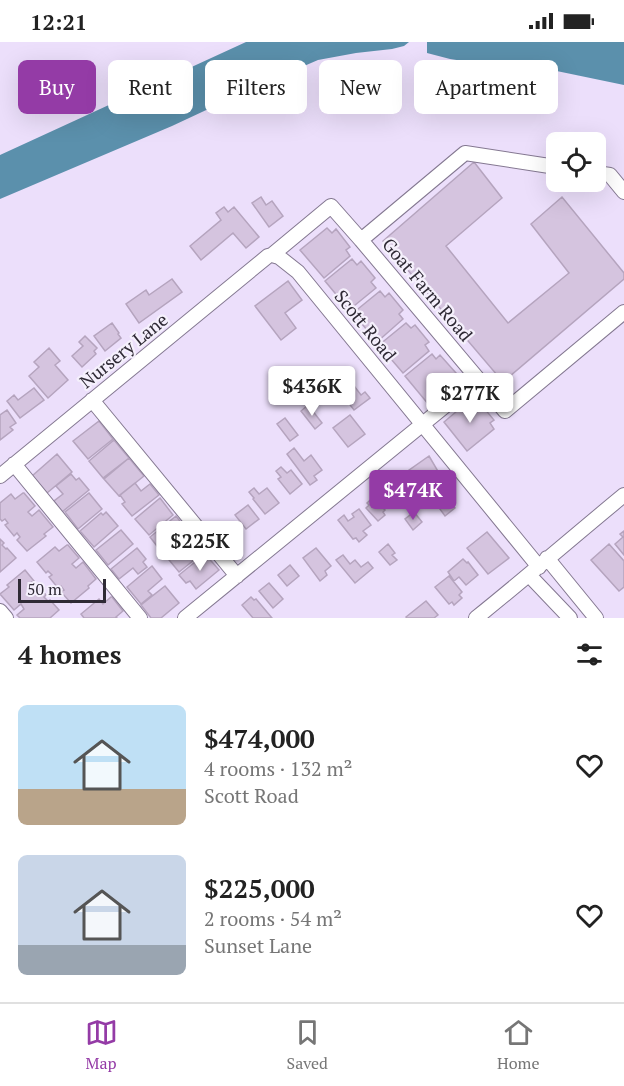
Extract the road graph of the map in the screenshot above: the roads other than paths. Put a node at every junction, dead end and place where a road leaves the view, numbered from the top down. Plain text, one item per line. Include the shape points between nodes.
1 (546, 165) edge
2 (606, 174) edge
3 (624, 192) edge
4 (361, 240) junction
5 (272, 255) junction
6 (624, 312) edge
7 (478, 379) junction
8 (92, 400) junction
9 (422, 425) junction
10 (14, 464) junction
11 (0, 476) edge
12 (624, 495) edge
13 (538, 567) junction
14 (237, 576) junction
15 (0, 610) edge
16 (6, 618) edge
17 (140, 618) edge
18 (185, 618) edge
19 (476, 618) edge
20 (570, 618) edge
21 (596, 618) edge

1 - 4 street, Goat Farm Road via 465,153
2 - 3 street
4 - 5 street, Goat Farm Road via 331,206
4 - 7 street, Goat Farm Road
5 - 8 street, Nursery Lane
5 - 9 street, Scott Road via 298,272
6 - 7 street, Goat Farm Road via 505,411
7 - 9 street
8 - 10 street, Nursery Lane
8 - 14 street
9 - 13 street, Scott Road
9 - 14 street
10 - 11 street, Nursery Lane
10 - 17 street
12 - 13 street
13 - 19 street
13 - 20 street, Scott Road
13 - 21 street, Scott Road
14 - 18 street
15 - 16 street

